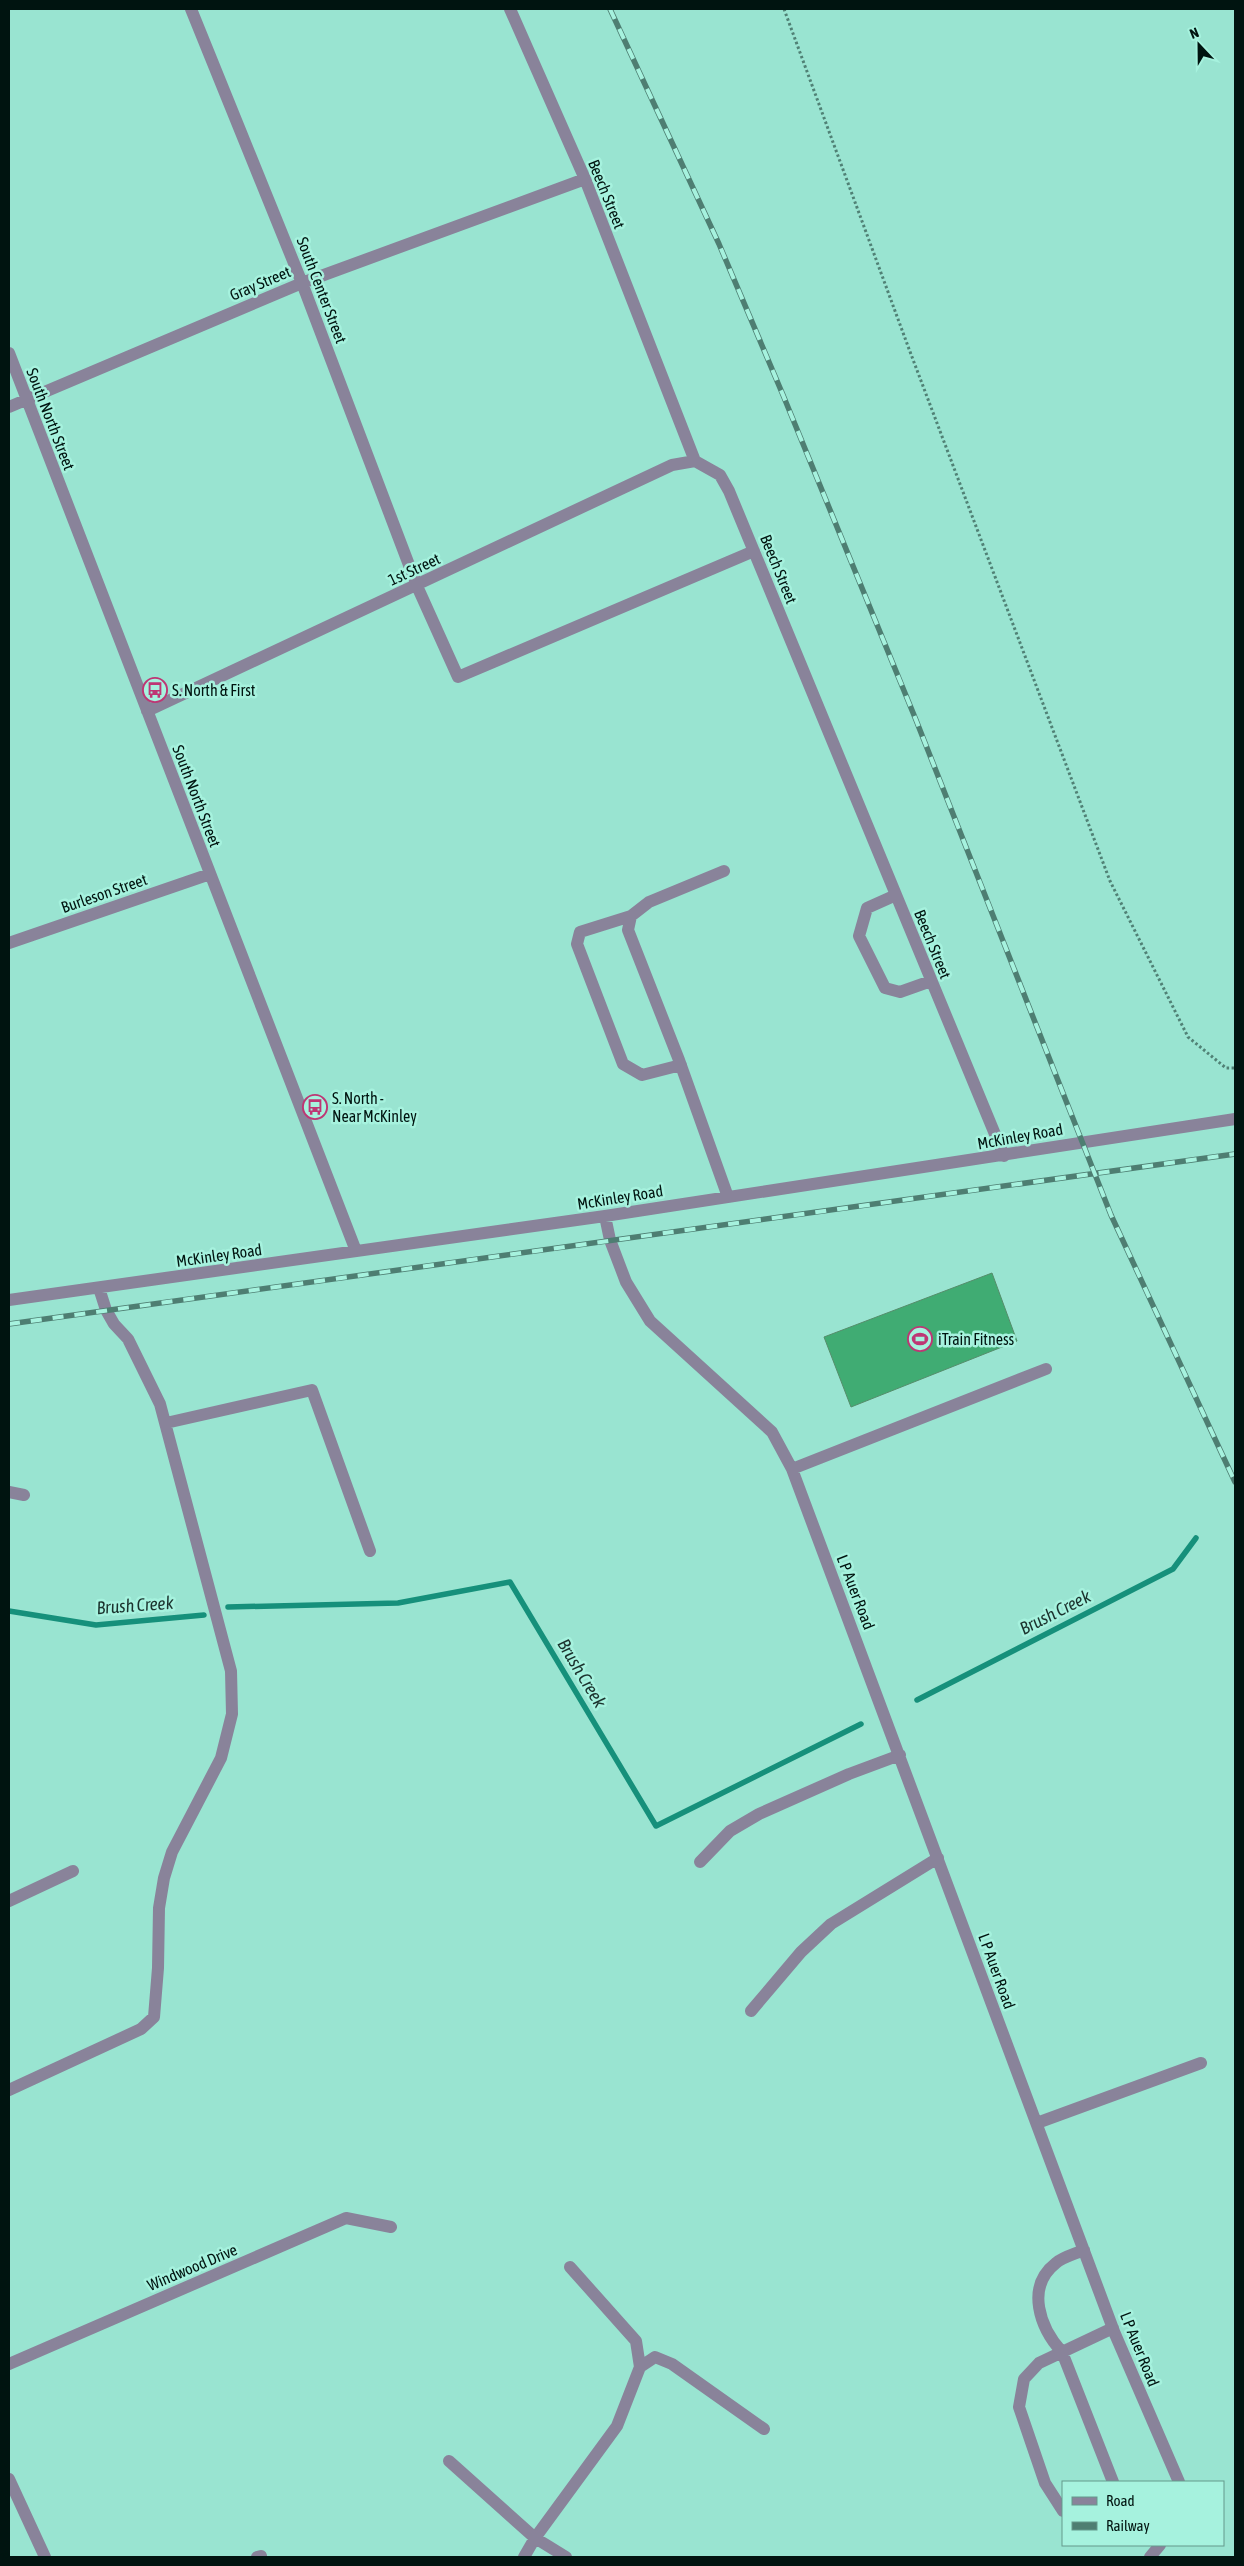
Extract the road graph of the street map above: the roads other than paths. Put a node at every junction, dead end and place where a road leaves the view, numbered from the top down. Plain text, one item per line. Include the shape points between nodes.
1 (190, 9) edge
2 (510, 9) edge
3 (585, 179) junction
4 (302, 283) junction
5 (9, 353) edge
6 (27, 401) junction
7 (9, 408) edge
8 (695, 461) junction
9 (754, 551) junction
10 (417, 586) junction
11 (148, 711) junction
12 (724, 871) dead end
13 (210, 874) junction
14 (896, 895) junction
15 (631, 916) junction
16 (9, 943) edge
17 (931, 982) junction
18 (681, 1065) junction
19 (1235, 1119) edge
20 (1004, 1156) junction
21 (728, 1198) junction
22 (605, 1216) junction
23 (356, 1251) junction
24 (99, 1288) junction
25 (9, 1300) edge
26 (1046, 1369) dead end
27 (166, 1422) junction
28 (792, 1469) junction
29 (9, 1492) edge
30 (24, 1494) dead end
31 (370, 1551) dead end
32 (900, 1755) junction
33 (938, 1858) junction
34 (700, 1862) dead end
35 (73, 1871) dead end
36 (9, 1901) edge
37 (750, 2011) dead end
38 (1201, 2063) dead end
39 (9, 2090) edge
40 (1037, 2123) junction
41 (391, 2227) dead end
42 (1084, 2250) junction
43 (570, 2267) dead end
44 (1113, 2328) junction
45 (1062, 2352) junction
46 (9, 2364) edge
47 (640, 2367) junction
48 (764, 2429) dead end
49 (449, 2462) dead end
50 (9, 2479) edge
51 (1113, 2481) edge
52 (1179, 2481) edge
53 (1062, 2509) edge
54 (535, 2538) junction
55 (1159, 2546) edge
56 (45, 2557) edge
57 (524, 2557) edge
58 (566, 2557) edge
59 (1150, 2557) edge

1 - 4 street, South Center Street
2 - 3 street, Beech Street
3 - 4 street, Gray Street
3 - 8 street, Beech Street
4 - 6 street, Gray Street
4 - 10 street, South Center Street
5 - 6 street, South North Street
6 - 7 street, Gray Street
6 - 11 street, South North Street
8 - 9 street, Beech Street via 720,475 730,491
8 - 10 street, 1st Street via 672,465
9 - 10 street, South Center Street via 458,677
9 - 14 street, Beech Street
10 - 11 street, 1st Street
11 - 13 street, South North Street
12 - 15 street via 649,902
13 - 16 street, Burleson Street
13 - 23 street, South North Street
14 - 17 street, Beech Street
14 - 17 street via 867,908 859,936 885,988 900,992
15 - 18 street via 628,930
15 - 18 street via 580,932 578,944 623,1064 642,1075
17 - 20 street, Beech Street
18 - 21 street
19 - 20 street, McKinley Road
20 - 21 street, McKinley Road
21 - 22 street, McKinley Road
22 - 23 street, McKinley Road
22 - 28 street, L P Auer Road via 610,1240 626,1282 650,1321 772,1432
23 - 24 street, McKinley Road
24 - 25 street, McKinley Road
24 - 27 street via 106,1310 128,1339
26 - 28 street
27 - 31 street via 312,1390
27 - 39 street via 232,1671 232,1714 221,1758 172,1852 164,1878 159,1908 154,2017 141,2029
28 - 32 street, L P Auer Road
29 - 30 street
32 - 33 street, L P Auer Road
32 - 34 street via 840,1777 759,1814 730,1831
33 - 37 street via 831,1924
33 - 40 street, L P Auer Road
35 - 36 street
38 - 40 street
40 - 42 street, L P Auer Road
41 - 46 street, Windwood Drive via 346,2218
42 - 44 street, L P Auer Road
42 - 45 street via 1057,2262 1046,2273 1038,2289 1039,2313 1052,2341
43 - 47 street via 636,2341
44 - 45 street
44 - 52 street, L P Auer Road
45 - 51 street
45 - 53 street via 1039,2363 1024,2379 1019,2407 1045,2483
47 - 48 street via 654,2357 672,2364
47 - 54 street via 616,2426
49 - 54 street
50 - 56 street
54 - 57 street
54 - 58 street
55 - 59 street

